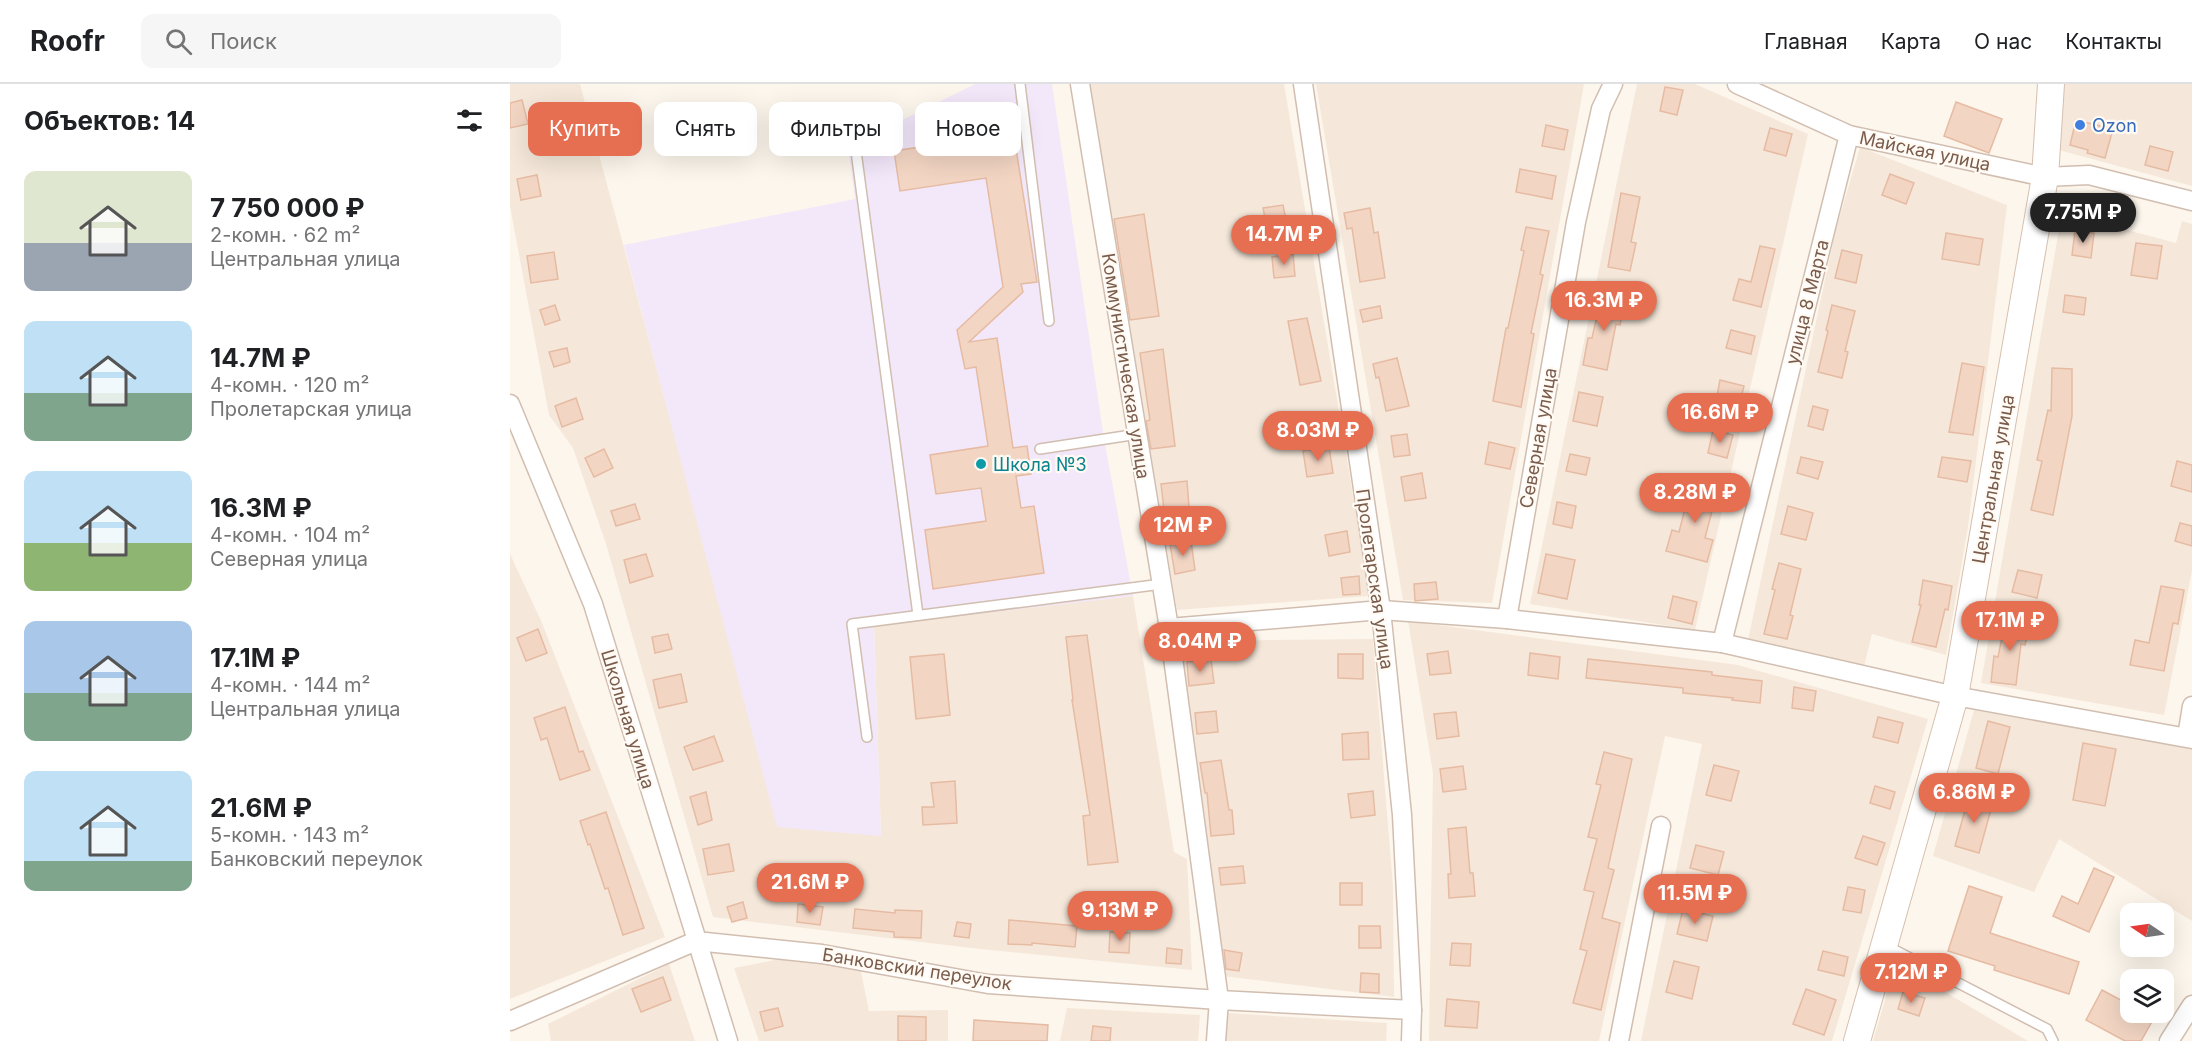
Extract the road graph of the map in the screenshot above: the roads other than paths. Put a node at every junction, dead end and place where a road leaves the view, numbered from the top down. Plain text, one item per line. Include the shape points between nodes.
1 (1020, 84) edge
2 (1080, 84) edge
3 (1303, 84) edge
4 (1613, 84) edge
5 (1737, 84) edge
6 (2050, 84) edge
7 (1849, 135) junction
8 (857, 156) edge
9 (2045, 177) junction
10 (2192, 201) edge
11 (1049, 321) dead end
12 (510, 404) edge
13 (1138, 434) junction
14 (1040, 449) dead end
15 (1162, 584) junction
16 (1381, 610) junction
17 (918, 615) junction
18 (1507, 619) junction
19 (1169, 628) junction
20 (1722, 643) junction
21 (1955, 696) junction
22 (2192, 706) edge
23 (867, 737) dead end
24 (2189, 739) edge
25 (1661, 826) dead end
26 (696, 941) junction
27 (1884, 945) junction
28 (1219, 1000) junction
29 (2192, 1005) edge
30 (1412, 1010) junction
31 (510, 1021) edge
32 (728, 1041) edge
33 (1216, 1041) edge
34 (1411, 1041) edge
35 (1619, 1041) edge
36 (1857, 1041) edge
37 (2053, 1041) edge
38 (2169, 1041) edge

1 - 11 lane
2 - 13 street, Коммунистическая улица
3 - 16 street, Пролетарская улица
4 - 18 street, Северная улица via 1601,109 1576,222
5 - 7 street, Майская улица
6 - 9 main road, Центральная улица
7 - 9 street, Майская улица
7 - 20 street, улица 8 Марта
8 - 17 lane
9 - 10 street, Майская улица via 2089,175
9 - 21 main road, Центральная улица
12 - 26 street, Школьная улица via 592,604
13 - 14 lane
13 - 15 street, Коммунистическая улица
15 - 17 lane
15 - 19 street, Коммунистическая улица
16 - 18 street
16 - 19 street
16 - 30 street, Пролетарская улица via 1402,814
17 - 23 lane via 852,624
18 - 20 street
19 - 28 street, Коммунистическая улица
20 - 21 street
21 - 24 street
21 - 27 main road, Центральная улица
22 - 24 street
25 - 35 street
26 - 28 street, Банковский переулок via 822,954 988,984
26 - 31 street, Банковский переулок
26 - 32 street, Школьная улица
27 - 36 main road, Центральная улица
27 - 37 lane via 2047,1029
28 - 30 street, Банковский переулок
28 - 33 street, Коммунистическая улица
29 - 38 street
30 - 34 street, Пролетарская улица

